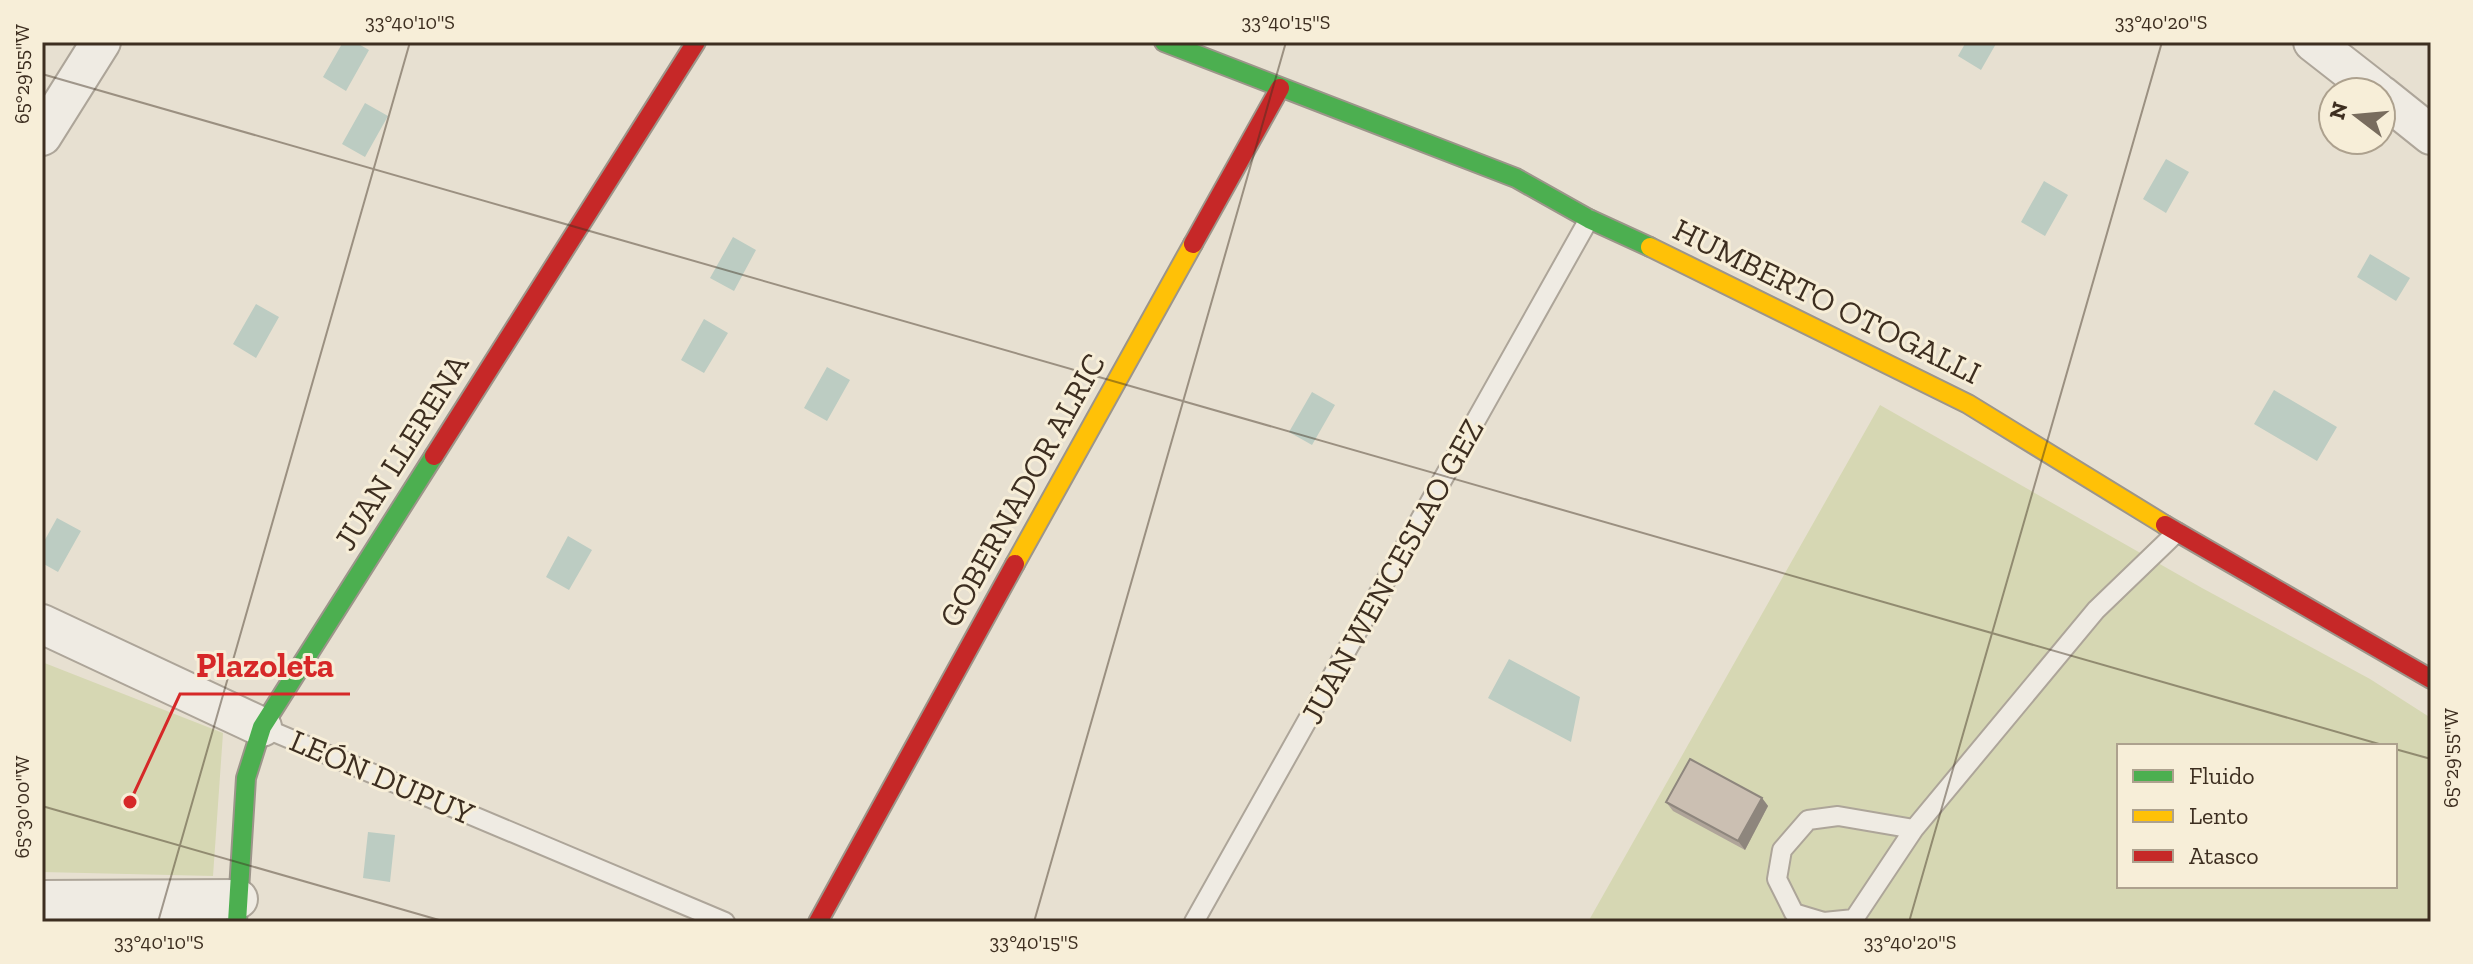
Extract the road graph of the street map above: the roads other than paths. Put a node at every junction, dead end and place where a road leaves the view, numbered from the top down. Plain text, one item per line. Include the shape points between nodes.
1 (101, 42) edge
2 (696, 42) edge
3 (1164, 42) edge
4 (2313, 42) edge
5 (2356, 76) edge
6 (1280, 88) junction
7 (2397, 108) edge
8 (2431, 135) edge
9 (42, 136) edge
10 (1589, 219) junction
11 (2177, 532) junction
12 (42, 624) edge
13 (2431, 679) edge
14 (262, 727) junction
15 (1914, 829) junction
16 (42, 900) edge
17 (237, 910) edge
18 (725, 922) edge
19 (818, 922) edge
20 (1194, 922) edge

1 - 9 street
2 - 14 street, JUAN LLERENA
3 - 6 street, HUMBERTO OTOGALLI
4 - 5 street
6 - 10 street, HUMBERTO OTOGALLI via 1516,178
6 - 19 street, GOBERNADOR ALRIC
7 - 8 street
10 - 11 street, HUMBERTO OTOGALLI via 1968,404
10 - 20 lane, JUAN WENCESLAO GEZ
11 - 13 street, HUMBERTO OTOGALLI
11 - 15 lane via 2096,610
12 - 14 street, LEÓN DUPUY
14 - 17 street, JUAN LLERENA via 246,778
14 - 18 lane, LEÓN DUPUY
15 - 15 lane via 1854,919 1824,922 1794,913 1777,879 1782,850 1808,820 1838,816
16 - 17 street

